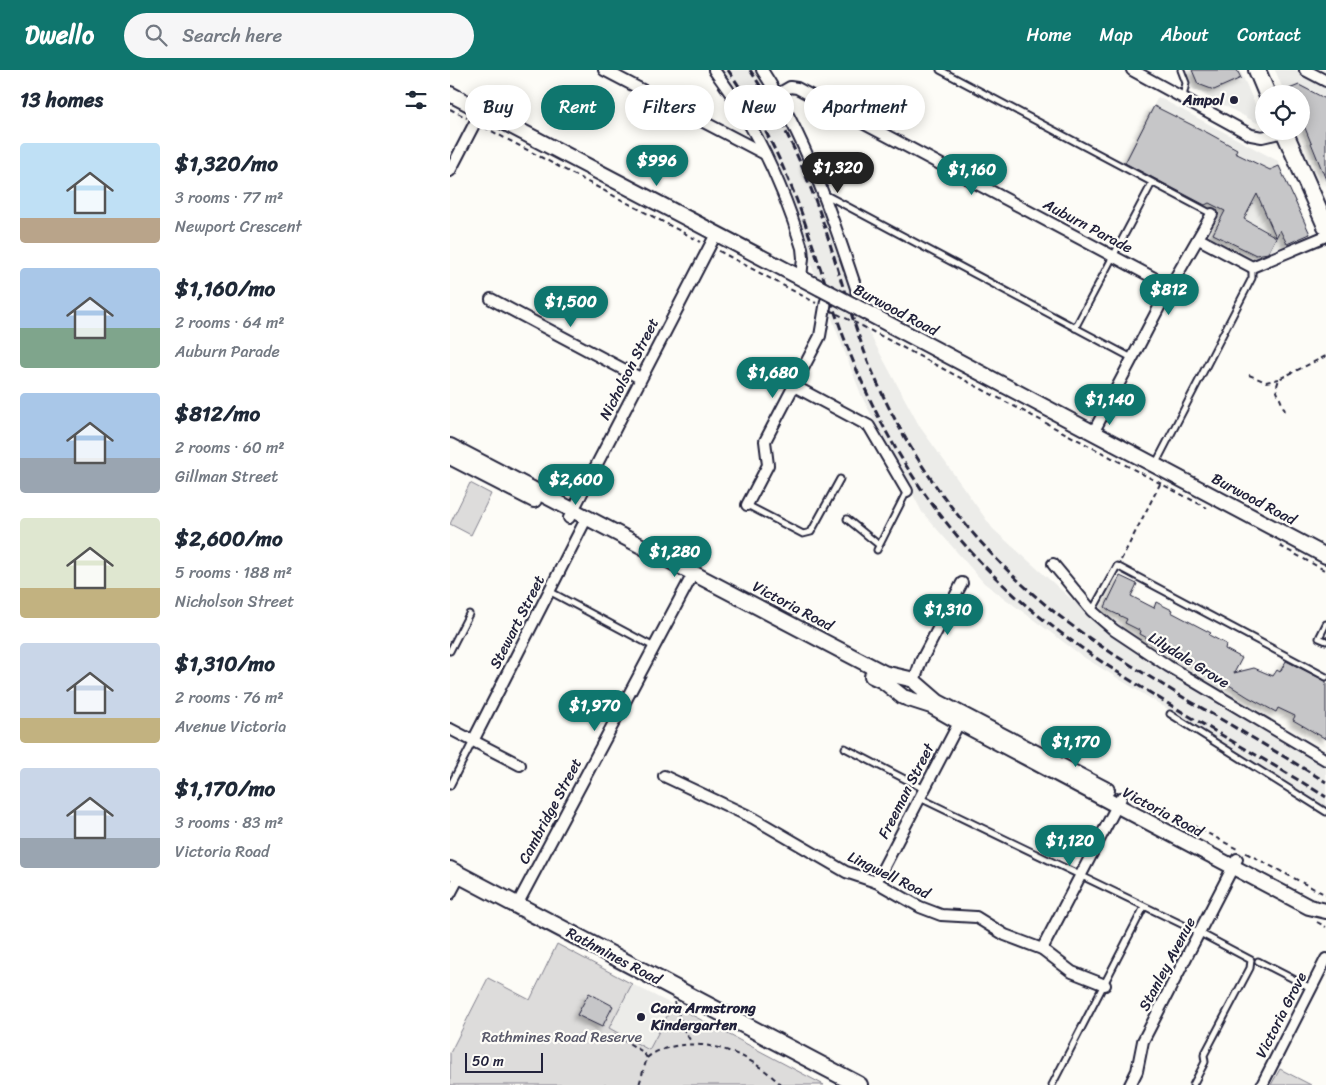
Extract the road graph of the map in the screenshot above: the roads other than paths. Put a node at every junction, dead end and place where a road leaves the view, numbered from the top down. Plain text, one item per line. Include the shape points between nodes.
1 (604, 70) edge
2 (714, 70) edge
3 (762, 70) edge
4 (940, 70) edge
5 (1132, 70) edge
6 (1181, 70) edge
7 (1258, 70) edge
8 (1305, 70) edge
9 (1326, 81) edge
10 (772, 85) edge
11 (1264, 85) edge
12 (794, 88) edge
13 (450, 94) edge
14 (1183, 97) junction
15 (465, 106) edge
16 (794, 125) edge
17 (1242, 129) junction
18 (471, 130) edge
19 (505, 130) edge
20 (1255, 130) edge
21 (1255, 136) edge
22 (1288, 140) edge
23 (766, 155) junction
24 (450, 171) edge
25 (1152, 182) junction
26 (826, 195) junction
27 (1212, 214) joint
28 (1326, 226) edge
29 (1326, 236) edge
30 (1199, 239) junction
31 (713, 240) junction
32 (1112, 256) junction
33 (1252, 267) junction
34 (801, 278) junction
35 (1171, 286) junction
36 (491, 299) dead end
37 (856, 305) junction
38 (826, 307) road end
39 (1075, 328) junction
40 (1133, 358) junction
41 (640, 378) junction
42 (794, 386) junction
43 (1093, 433) junction
44 (450, 446) edge
45 (450, 457) edge
46 (1161, 474) junction
47 (840, 479) dead end
48 (907, 491) joint
49 (747, 505) joint
50 (571, 514) junction
51 (847, 519) dead end
52 (585, 521) junction
53 (1326, 556) edge
54 (1053, 564) dead end
55 (692, 576) junction
56 (962, 583) dead end
57 (549, 591) junction
58 (1092, 611) junction
59 (469, 614) dead end
60 (1326, 624) edge
61 (1326, 641) edge
62 (654, 647) junction
63 (825, 647) junction
64 (450, 651) edge
65 (1326, 677) edge
66 (914, 681) junction
67 (904, 698) junction
68 (1170, 714) dead end
69 (961, 718) junction
70 (450, 729) edge
71 (473, 741) junction
72 (845, 748) dead end
73 (1326, 760) edge
74 (520, 765) dead end
75 (664, 776) dead end
76 (450, 786) edge
77 (922, 793) junction
78 (1119, 802) junction
79 (1326, 812) edge
80 (1235, 863) junction
81 (455, 872) edge
82 (1080, 875) junction
83 (876, 882) junction
84 (450, 894) edge
85 (517, 905) junction
86 (1144, 907) junction
87 (1326, 910) edge
88 (1200, 933) junction
89 (1042, 949) junction
90 (1326, 959) edge
91 (1258, 961) dead end
92 (1105, 985) junction
93 (1311, 988) junction
94 (858, 1085) edge
95 (1052, 1085) edge
96 (1130, 1085) edge
97 (1193, 1085) edge
98 (1262, 1085) edge

1 - 23 street
2 - 23 street
3 - 10 street
4 - 25 lane
5 - 14 street
6 - 14 lane via 1186,83
7 - 11 main road
8 - 9 street
12 - 32 street, Auburn Parade
13 - 15 street, Burwood Road
14 - 17 street
16 - 26 street
17 - 20 street
17 - 21 street
18 - 24 street
19 - 31 street, Burwood Road
22 - 28 main road
23 - 34 street via 802,248
25 - 27 lane
25 - 32 lane
26 - 37 street via 856,288
26 - 39 lane
27 - 30 street
29 - 33 street
30 - 33 street
30 - 35 street
31 - 34 street, Burwood Road
31 - 41 street, Nicholson Street
32 - 35 street, Auburn Parade
32 - 39 lane
33 - 46 lane via 1252,278
34 - 37 street, Burwood Road, bridge
35 - 40 street
36 - 41 street
37 - 43 street, Burwood Road
38 - 42 street via 820,336
39 - 40 lane
40 - 43 street
41 - 50 street, Nicholson Street
42 - 48 street via 869,426
42 - 49 street via 765,441 768,465
43 - 46 street, Burwood Road
44 - 50 street, Victoria Road
45 - 50 street, Victoria Road
46 - 53 street, Burwood Road
47 - 49 lane via 811,532 804,534
48 - 51 lane via 878,548
50 - 52 street, Victoria Road
52 - 55 street, Victoria Road
52 - 57 street, Stewart Street
54 - 58 street, Lilydale Grove
55 - 62 street, Cambridge Street
55 - 63 street, Victoria Road
56 - 66 street
57 - 62 lane
57 - 71 street, Stewart Street
58 - 65 lane via 1117,566
58 - 73 street, Lilydale Grove via 1168,666
59 - 64 lane
60 - 61 lane via 1319,638
62 - 85 street, Cambridge Street
63 - 66 street, Victoria Road via 884,673
63 - 67 street, Victoria Road via 883,681
66 - 67 street via 918,690 916,695
66 - 69 street, Victoria Road
67 - 69 street, Victoria Road
68 - 79 lane
69 - 77 street, Freeman Street
69 - 78 street, Victoria Road
70 - 71 street
71 - 74 street
71 - 76 lane
72 - 77 lane
75 - 83 street, Lingwell Road via 753,818 846,872
77 - 82 lane
77 - 83 street, Freeman Street
78 - 80 street, Victoria Road
78 - 82 street
80 - 87 street, Victoria Road via 1309,907
80 - 88 street, Stanley Avenue
81 - 84 street
81 - 85 main road, Rathmines Road
82 - 86 lane
82 - 89 street
83 - 89 street, Lingwell Road via 920,907 941,915 976,918 1005,935
85 - 94 main road, Rathmines Road
86 - 88 lane
86 - 92 lane
88 - 96 street, Stanley Avenue via 1143,1041 1137,1071
88 - 97 lane via 1251,960 1250,968 1204,1055 1205,1062
89 - 92 street, Lingwell Road via 1072,972
90 - 93 street, Victoria Grove
91 - 93 lane
92 - 95 lane
93 - 98 street, Victoria Grove

